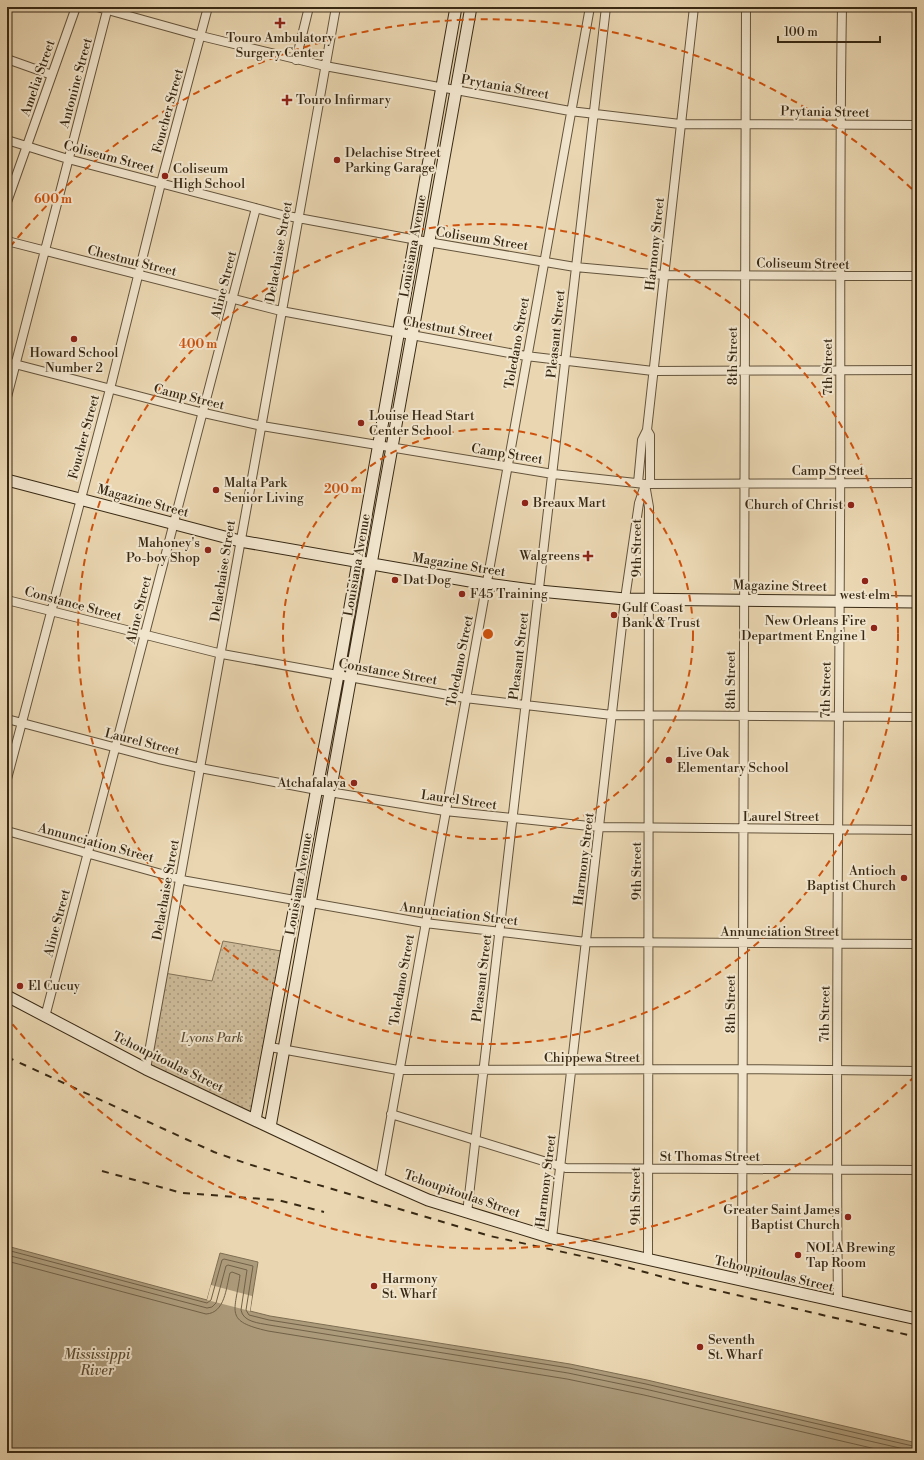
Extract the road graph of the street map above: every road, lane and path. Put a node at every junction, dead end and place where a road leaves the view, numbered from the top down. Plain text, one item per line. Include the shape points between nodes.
1 (76, 7) edge
2 (98, 7) edge
3 (208, 7) edge
4 (309, 7) edge
5 (336, 7) edge
6 (456, 7) edge
7 (471, 7) edge
8 (590, 7) edge
9 (606, 7) edge
10 (694, 7) edge
11 (746, 7) edge
12 (842, 7) edge
13 (108, 9) edge
14 (201, 36) junction
15 (7, 59) edge
16 (296, 60) junction
17 (325, 66) junction
18 (52, 75) junction
19 (442, 88) junction
20 (455, 91) junction
21 (570, 111) junction
22 (595, 115) junction
23 (745, 123) junction
24 (680, 124) junction
25 (840, 124) junction
26 (917, 125) edge
27 (7, 140) edge
28 (26, 147) junction
29 (68, 159) junction
30 (161, 183) junction
31 (7, 202) edge
32 (256, 208) junction
33 (298, 218) junction
34 (415, 240) junction
35 (7, 241) edge
36 (428, 242) junction
37 (45, 251) junction
38 (543, 262) junction
39 (575, 267) junction
40 (138, 275) junction
41 (664, 275) junction
42 (746, 276) junction
43 (917, 276) edge
44 (841, 277) junction
45 (233, 299) junction
46 (281, 311) junction
47 (399, 332) junction
48 (411, 335) junction
49 (526, 356) junction
50 (565, 360) junction
51 (7, 362) edge
52 (16, 364) junction
53 (746, 370) junction
54 (840, 370) junction
55 (917, 370) edge
56 (653, 371) junction
57 (110, 389) junction
58 (7, 397) edge
59 (204, 413) junction
60 (262, 426) junction
61 (647, 430) junction
62 (378, 445) junction
63 (392, 448) junction
64 (507, 467) junction
65 (553, 474) junction
66 (7, 480) edge
67 (841, 483) junction
68 (917, 483) edge
69 (644, 484) junction
70 (744, 484) junction
71 (80, 499) junction
72 (173, 524) junction
73 (240, 541) junction
74 (357, 562) junction
75 (372, 564) junction
76 (487, 584) junction
77 (539, 591) junction
78 (7, 600) edge
79 (625, 600) junction
80 (648, 600) junction
81 (744, 600) junction
82 (840, 601) junction
83 (917, 602) edge
84 (51, 611) junction
85 (348, 618) junction
86 (361, 620) junction
87 (145, 635) junction
88 (222, 654) junction
89 (338, 675) junction
90 (350, 677) junction
91 (465, 698) junction
92 (526, 705) junction
93 (612, 715) junction
94 (650, 716) junction
95 (743, 716) junction
96 (838, 716) junction
97 (917, 717) edge
98 (7, 719) edge
99 (22, 723) junction
100 (116, 748) junction
101 (200, 768) junction
102 (7, 780) edge
103 (317, 790) junction
104 (330, 792) junction
105 (445, 811) junction
106 (513, 819) junction
107 (599, 827) junction
108 (649, 828) junction
109 (744, 829) junction
110 (837, 829) junction
111 (917, 830) edge
112 (7, 832) edge
113 (88, 854) junction
114 (180, 879) junction
115 (296, 901) junction
116 (310, 903) junction
117 (425, 923) junction
118 (500, 932) junction
119 (586, 942) junction
120 (648, 943) junction
121 (743, 944) junction
122 (839, 944) junction
123 (917, 944) edge
124 (7, 996) edge
125 (45, 1017) junction
126 (270, 1047) junction
127 (284, 1050) junction
128 (742, 1068) junction
129 (146, 1069) junction
130 (398, 1070) junction
131 (483, 1070) junction
132 (571, 1070) junction
133 (648, 1070) junction
134 (836, 1070) junction
135 (917, 1071) edge
136 (390, 1114) junction
137 (255, 1120) junction
138 (270, 1127) junction
139 (476, 1140) junction
140 (560, 1167) junction
141 (648, 1169) junction
142 (743, 1169) junction
143 (837, 1170) junction
144 (917, 1170) edge
145 (380, 1179) junction
146 (467, 1213) junction
147 (552, 1238) junction
148 (648, 1260) junction
149 (742, 1281) junction
150 (838, 1302) junction
151 (917, 1319) edge

1 - 18 street, Amelia Street
2 - 13 street, Prytania Street
3 - 14 street, Foucher Street
4 - 16 street
5 - 17 street, Delachaise Street
6 - 19 street, Louisiana Avenue
7 - 20 street, Louisiana Avenue
8 - 21 street, Toledano Street
9 - 22 street, Pleasant Street
10 - 24 street, Harmony Street
11 - 23 street, 8th Street
12 - 25 street, 7th Street
13 - 14 street, Prytania Street
13 - 29 street, Antonine Street
14 - 16 street, Prytania Street
14 - 30 street, Foucher Street
15 - 18 street
16 - 17 street, Prytania Street
17 - 19 street, Prytania Street
17 - 33 street, Delachaise Street
18 - 28 street, Amelia Street
19 - 20 street, Prytania Street
19 - 34 street, Louisiana Avenue
20 - 21 street, Prytania Street
20 - 36 street, Louisiana Avenue
21 - 22 street, Prytania Street
21 - 38 street, Toledano Street
22 - 24 street, Prytania Street
22 - 39 street, Pleasant Street
23 - 24 street, Prytania Street
23 - 25 street, Prytania Street
23 - 42 street, 8th Street
24 - 41 street, Harmony Street
25 - 26 street, Prytania Street
25 - 44 street, 7th Street
27 - 28 street, Coliseum Street
28 - 29 street, Coliseum Street
28 - 31 street, Amelia Street
29 - 30 street, Coliseum Street
29 - 37 street, Antonine Street
30 - 32 street, Coliseum Street
30 - 40 street, Foucher Street
32 - 33 street, Coliseum Street
32 - 45 street, Aline Street
33 - 34 street, Coliseum Street
33 - 46 street, Delachaise Street
34 - 36 street, Coliseum Street
34 - 47 street, Louisiana Avenue
35 - 37 street, Chestnut Street
36 - 38 street, Coliseum Street
36 - 48 street, Louisiana Avenue
37 - 40 street, Chestnut Street
37 - 52 street, Antonine Street
38 - 39 street, Coliseum Street
38 - 49 street, Toledano Street
39 - 41 street, Coliseum Street
39 - 50 street, Pleasant Street
40 - 45 street, Chestnut Street
40 - 57 street, Foucher Street
41 - 42 street, Coliseum Street
41 - 56 street, Harmony Street
42 - 44 street, Coliseum Street
42 - 53 street, 8th Street
43 - 44 street, Coliseum Street
44 - 54 street, 7th Street
45 - 46 street, Chestnut Street
45 - 59 street, Aline Street
46 - 47 street, Chestnut Street
46 - 60 street, Delachaise Street
47 - 48 street, Chestnut Street
47 - 62 street, Louisiana Avenue
48 - 49 street, Chestnut Street
48 - 63 street, Louisiana Avenue
49 - 50 street, Chestnut Street
49 - 64 street, Toledano Street
50 - 56 street, Chestnut Street
50 - 65 street, Pleasant Street
51 - 52 street, Camp Street
52 - 57 street, Camp Street
52 - 58 street, Antonine Street
53 - 54 street, Chestnut Street
53 - 56 street, Chestnut Street
53 - 70 street, 8th Street
54 - 55 street, Chestnut Street
54 - 67 street, 7th Street
56 - 61 street, Harmony Street
57 - 59 street, Camp Street
57 - 71 street, Foucher Street
59 - 60 street, Camp Street
59 - 72 street, Aline Street
60 - 62 street, Camp Street
60 - 73 street, Delachaise Street
61 - 69 street, Harmony Street via 650,435
61 - 69 street via 642,440
62 - 63 street, Camp Street
62 - 74 street, Louisiana Avenue
63 - 64 street, Camp Street
63 - 75 street, Louisiana Avenue
64 - 65 street, Camp Street
64 - 76 street, Toledano Street
65 - 69 street, Camp Street
65 - 77 street, Pleasant Street
66 - 71 street, Magazine Street
67 - 68 street, Camp Street
67 - 70 street, Camp Street
67 - 82 street, 7th Street
69 - 70 street, Camp Street
69 - 79 street, Harmony Street
69 - 80 street, 9th Street via 649,507
70 - 81 street, 8th Street
71 - 72 street, Magazine Street
71 - 84 street, Foucher Street
72 - 73 street, Magazine Street
72 - 87 street, Aline Street
73 - 74 street, Magazine Street
73 - 88 street, Delachaise Street
74 - 75 street, Magazine Street
74 - 85 street, Louisiana Avenue
75 - 76 street, Magazine Street
75 - 86 street, Louisiana Avenue
76 - 77 street, Magazine Street
76 - 91 street, Toledano Street
77 - 79 street, Magazine Street
77 - 92 street, Pleasant Street
78 - 84 street, Constance Street
79 - 80 street, Magazine Street
79 - 93 street, Harmony Street
80 - 81 street, Magazine Street
80 - 94 street, 9th Street
81 - 82 street, Magazine Street
81 - 95 street, 8th Street
82 - 83 street, Magazine Street
82 - 96 street, 7th Street
84 - 87 street, Constance Street
84 - 99 street, Foucher Street
85 - 86 street
85 - 89 street, Louisiana Avenue
86 - 90 street, Louisiana Avenue
87 - 88 street, Constance Street
87 - 100 street, Aline Street
88 - 89 street, Constance Street
88 - 101 street, Delachaise Street
89 - 90 street, Constance Street
89 - 103 street, Louisiana Avenue
90 - 91 street, Constance Street
90 - 104 street, Louisiana Avenue
91 - 92 street, Constance Street
91 - 105 street, Toledano Street
92 - 93 street, Constance Street
92 - 106 street, Pleasant Street
93 - 94 street, Constance Street
93 - 107 street, Harmony Street
94 - 95 street, Constance Street
94 - 108 street, 9th Street
95 - 96 street, Constance Street
95 - 109 street, 8th Street
96 - 97 street, Constance Street
96 - 110 street, 7th Street
98 - 99 street, Laurel Street
99 - 100 street, Laurel Street
99 - 102 street, Foucher Street
100 - 101 street, Laurel Street
100 - 113 street, Aline Street
101 - 103 street, Laurel Street
101 - 114 street, Delachaise Street
103 - 104 street, Laurel Street
103 - 115 street, Louisiana Avenue
104 - 105 street, Laurel Street
104 - 116 street, Louisiana Avenue
105 - 106 street, Laurel Street
105 - 117 street, Toledano Street
106 - 107 street, Laurel Street
106 - 118 street, Pleasant Street
107 - 108 street, Laurel Street
107 - 119 street, Harmony Street
108 - 109 street, Laurel Street
108 - 120 street, 9th Street
109 - 110 street, Laurel Street
109 - 121 street, 8th Street
110 - 111 street, Laurel Street
110 - 122 street, 7th Street
112 - 113 street, Annunciation Street
113 - 114 street, Annunciation Street
113 - 125 street, Aline Street
114 - 115 street, Annunciation Street
114 - 129 street, Delachaise Street
115 - 116 street, Annunciation Street
115 - 126 street, Louisiana Avenue
116 - 117 street, Annunciation Street
116 - 127 street, Louisiana Avenue
117 - 118 street, Annunciation Street
117 - 130 street, Toledano Street
118 - 119 street, Annunciation Street
118 - 131 street, Pleasant Street
119 - 120 street, Annunciation Street
119 - 132 street, Harmony Street
120 - 121 street, Annunciation Street
120 - 133 street, 9th Street
121 - 122 street, Annunciation Street
121 - 128 street, 8th Street
122 - 123 street, Annunciation Street
122 - 134 street, 7th Street
124 - 125 street, Tchoupitoulas Street
125 - 129 street, Tchoupitoulas Street
126 - 127 street, Chippewa Street
126 - 137 street, Louisiana Avenue
127 - 130 street, Chippewa Street
127 - 138 street, Louisiana Avenue
128 - 133 street, Chippewa Street
128 - 134 street, Chippewa Street
128 - 142 street, 8th Street
129 - 137 street, Tchoupitoulas Street
130 - 131 street, Chippewa Street
130 - 136 street, Toledano Street
131 - 132 street, Chippewa Street
131 - 139 street, Pleasant Street
132 - 133 street, Chippewa Street
132 - 140 street, Harmony Street
133 - 141 street, 9th Street
134 - 135 street, Chippewa Street
134 - 143 street, 7th Street
136 - 139 street, St Thomas Street
136 - 145 street, Toledano Street
137 - 138 street, Tchoupitoulas Street
138 - 145 street, Tchoupitoulas Street
139 - 140 street, St Thomas Street
139 - 146 street, Pleasant Street
140 - 141 street, St Thomas Street
140 - 147 street, Harmony Street
141 - 142 street, St Thomas Street
141 - 148 street, 9th Street
142 - 143 street, St Thomas Street
142 - 149 street, 8th Street
143 - 144 street, St Thomas Street
143 - 150 street, 7th Street
145 - 146 street, Tchoupitoulas Street via 428,1200
146 - 147 street, Tchoupitoulas Street
147 - 148 street, Tchoupitoulas Street
148 - 149 street, Tchoupitoulas Street
149 - 150 street, Tchoupitoulas Street
150 - 151 street, Tchoupitoulas Street

